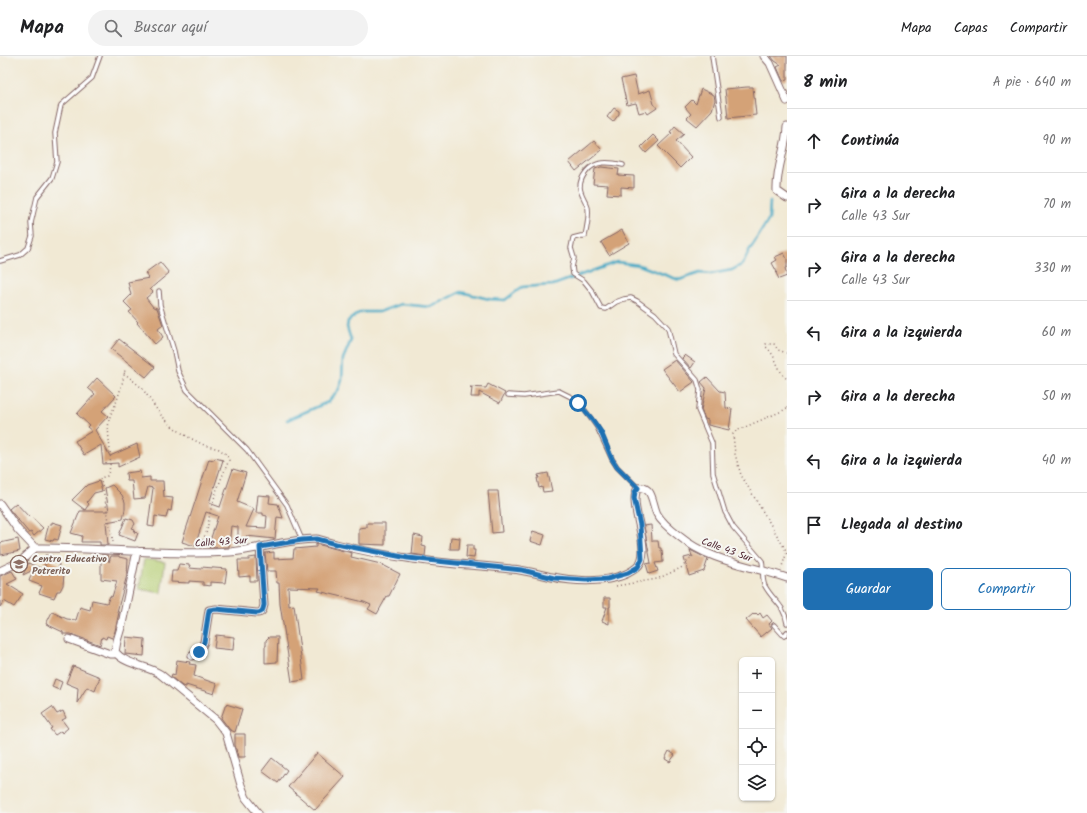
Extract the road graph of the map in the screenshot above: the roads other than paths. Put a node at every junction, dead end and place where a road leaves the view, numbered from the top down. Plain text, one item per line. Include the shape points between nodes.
1 (100, 56) edge
2 (712, 56) edge
3 (764, 56) edge
4 (787, 101) edge
5 (721, 117) dead end
6 (787, 127) edge
7 (623, 165) dead end
8 (787, 198) edge
9 (0, 261) edge
10 (159, 291) dead end
11 (508, 394) dead end
12 (638, 488) junction
13 (0, 504) edge
14 (302, 540) junction
15 (260, 547) junction
16 (35, 548) junction
17 (136, 552) junction
18 (0, 571) edge
19 (763, 571) junction
20 (787, 578) edge
21 (787, 623) edge
22 (774, 625) dead end
23 (787, 632) edge
24 (69, 639) dead end
25 (115, 652) junction
26 (192, 656) dead end
27 (258, 813) edge

1 - 9 lane via 92,78 61,105 55,133 57,162 52,178 37,197 28,248 20,255
2 - 5 lane
3 - 4 street via 770,63
6 - 8 street via 776,178 777,191
7 - 19 lane via 607,162 597,164 582,178 581,190 588,208 587,228 585,236 573,238 573,274 584,281 601,308 631,298 655,314 668,328 674,354 697,380 700,390 698,410 712,443 713,473 725,512 733,526 762,561
10 - 14 lane via 160,305 178,371 187,390 247,450 287,505
11 - 12 lane via 524,396 559,391 573,398 597,426 617,467
12 - 14 street, Calle 43 Sur via 634,498 640,525 642,559 638,567 628,573 607,579 554,578 522,570 408,558 317,539
12 - 19 street, Calle 43 Sur via 647,489 657,515 687,543 724,560
13 - 16 street via 18,530
14 - 15 street, Calle 43 Sur
15 - 17 street, Calle 43 Sur via 231,552
15 - 26 street via 264,605 262,611 257,613 209,610 204,642 199,652
16 - 17 street, Calle 43 Sur via 66,547
16 - 18 street via 21,561
17 - 25 street
19 - 20 street, Calle 43 Sur
19 - 21 lane via 765,585 785,613
22 - 23 lane via 784,636
24 - 25 street via 110,654
25 - 27 street via 124,660 160,674 216,720 226,733 246,798

